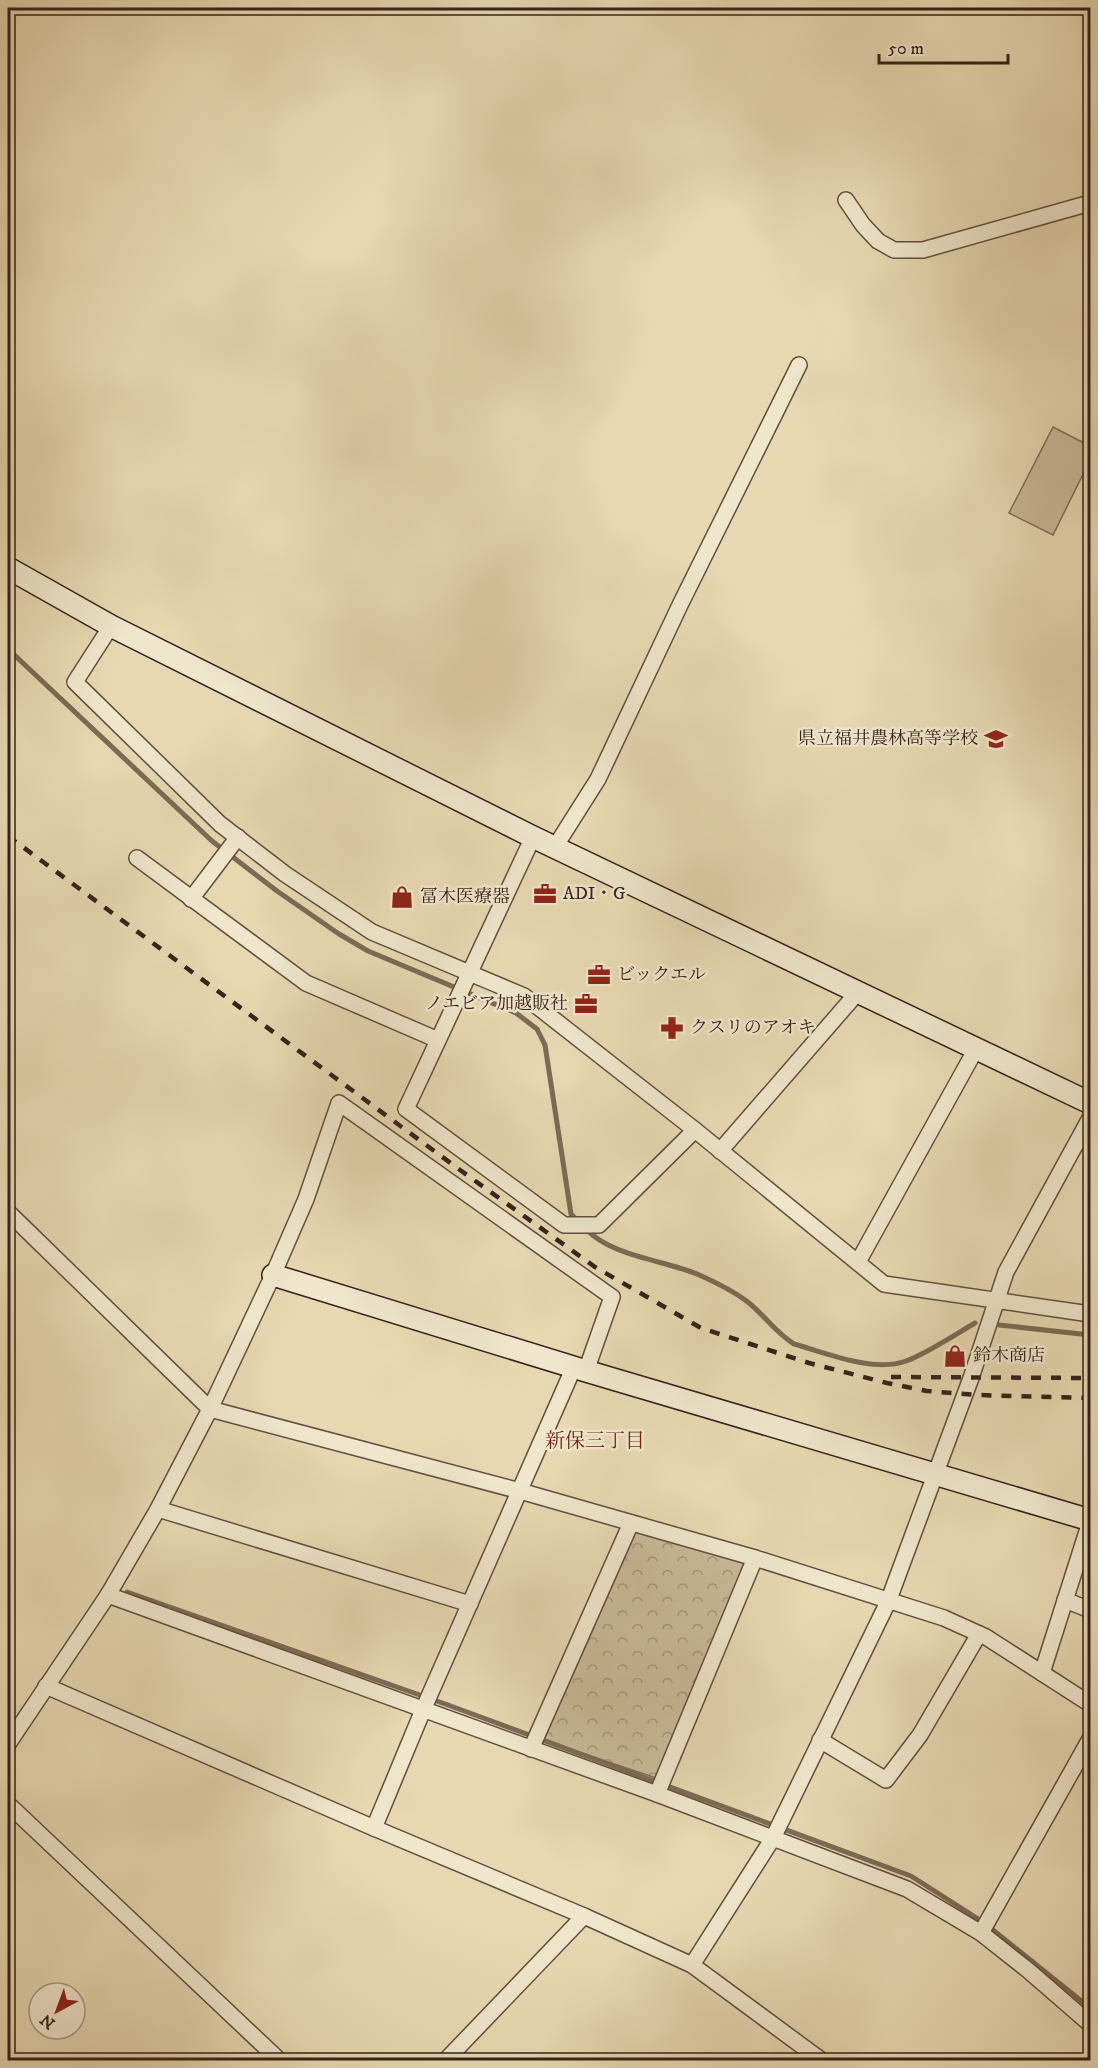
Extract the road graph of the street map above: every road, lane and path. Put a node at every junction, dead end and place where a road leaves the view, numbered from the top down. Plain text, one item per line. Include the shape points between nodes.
1 (846, 200) dead end
2 (1090, 202) edge
3 (799, 365) dead end
4 (9, 573) edge
5 (111, 626) junction
6 (238, 837) junction
7 (533, 837) junction
8 (555, 847) junction
9 (137, 858) dead end
10 (191, 899) junction
11 (469, 973) junction
12 (858, 992) junction
13 (438, 1040) junction
14 (977, 1047) junction
15 (1090, 1102) edge
16 (1090, 1118) edge
17 (695, 1130) junction
18 (720, 1151) junction
19 (8, 1212) edge
20 (858, 1262) junction
21 (273, 1275) junction
22 (997, 1301) junction
23 (1090, 1314) edge
24 (580, 1369) junction
25 (210, 1409) junction
26 (935, 1475) junction
27 (520, 1491) junction
28 (158, 1509) junction
29 (1090, 1521) edge
30 (631, 1523) junction
31 (755, 1558) junction
32 (108, 1595) junction
33 (1065, 1600) junction
34 (888, 1602) junction
35 (470, 1604) junction
36 (1090, 1610) edge
37 (980, 1634) junction
38 (1042, 1673) junction
39 (46, 1686) junction
40 (1090, 1704) edge
41 (423, 1710) junction
42 (1090, 1739) edge
43 (820, 1740) junction
44 (8, 1744) edge
45 (531, 1749) junction
46 (657, 1794) junction
47 (8, 1804) edge
48 (374, 1828) junction
49 (772, 1838) junction
50 (584, 1916) junction
51 (981, 1933) junction
52 (692, 1965) junction
53 (1090, 2024) edge
54 (279, 2061) edge
55 (446, 2061) edge
56 (821, 2061) edge

1 - 2 street via 878,241 894,250 923,250
3 - 8 street via 598,779
4 - 5 street
5 - 6 street via 75,682
5 - 7 street
6 - 10 street
6 - 11 street via 285,874 372,932
7 - 8 street
7 - 11 street
8 - 12 street
9 - 10 street
10 - 13 street via 306,983
11 - 13 street
11 - 17 street via 524,996
12 - 14 street
12 - 18 street
13 - 17 street via 406,1109 564,1225 599,1225
14 - 15 street
14 - 20 street
16 - 22 street via 1006,1272
17 - 18 street
18 - 20 street
19 - 25 street
20 - 22 street via 884,1284
21 - 24 street
21 - 24 street via 306,1198 339,1103 612,1298
21 - 25 street
22 - 23 street
22 - 26 street
24 - 26 street
24 - 27 street
25 - 27 street
25 - 28 street
26 - 29 street
26 - 34 street
27 - 30 street
27 - 35 street
28 - 32 street
28 - 35 street
29 - 33 street
30 - 31 street
30 - 45 street
31 - 34 street
31 - 46 street
32 - 39 street
32 - 41 street
33 - 36 street
33 - 38 street
34 - 37 street via 944,1618
34 - 43 street
35 - 41 street
37 - 38 street
37 - 43 street via 920,1735 886,1780
38 - 40 street
39 - 44 street
39 - 48 street
41 - 45 street
41 - 48 street
42 - 51 street
43 - 49 street
45 - 46 street
46 - 49 street
47 - 54 street
48 - 50 street
49 - 51 street via 907,1889
49 - 52 street
50 - 52 street
50 - 55 street
51 - 53 street
52 - 56 street

